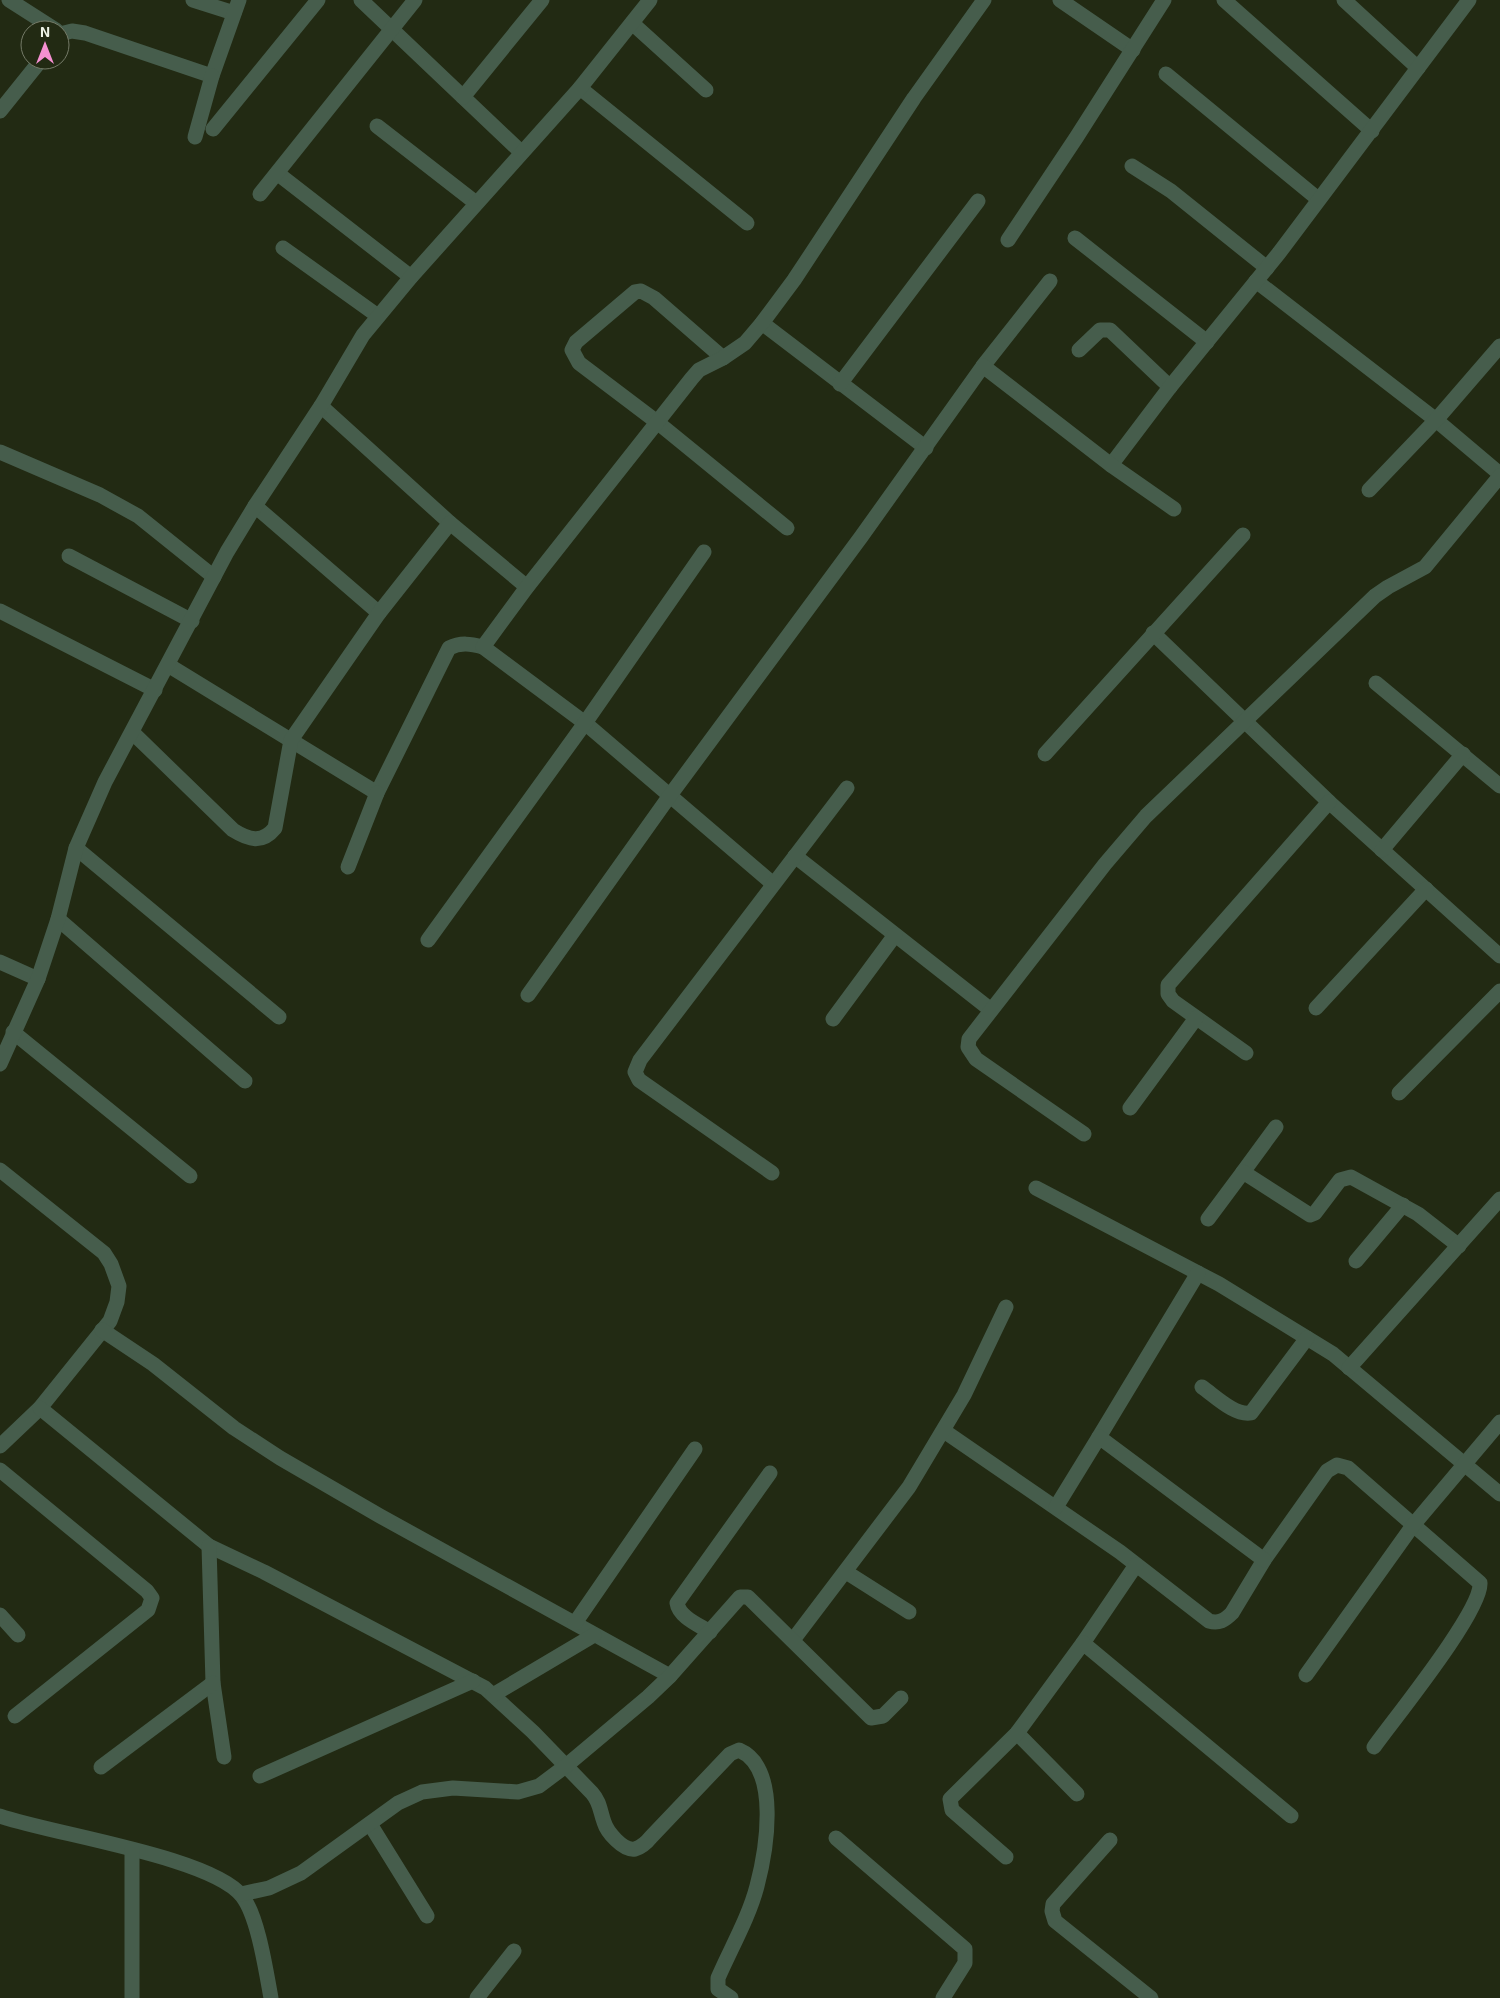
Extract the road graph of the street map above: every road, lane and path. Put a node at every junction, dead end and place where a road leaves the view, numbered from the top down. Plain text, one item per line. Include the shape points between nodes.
1 (9, 0) edge
2 (193, 0) edge
3 (318, 0) edge
4 (361, 0) edge
5 (415, 0) edge
6 (542, 0) edge
7 (650, 0) edge
8 (984, 0) edge
9 (1060, 0) edge
10 (1164, 0) edge
11 (1224, 0) edge
12 (1344, 0) edge
13 (1469, 0) edge
14 (237, 7) edge
15 (40, 20) edge
16 (632, 23) junction
17 (392, 29) junction
18 (70, 31) edge
19 (1132, 50) junction
20 (1418, 68) junction
21 (33, 70) edge
22 (1166, 74) dead end
23 (212, 76) junction
24 (580, 88) junction
25 (706, 90) dead end
26 (463, 97) junction
27 (0, 110) edge
28 (377, 126) dead end
29 (213, 130) dead end
30 (1372, 131) junction
31 (195, 137) dead end
32 (521, 152) junction
33 (1132, 166) dead end
34 (277, 173) junction
35 (260, 194) dead end
36 (1318, 199) junction
37 (978, 201) dead end
38 (476, 203) junction
39 (747, 223) dead end
40 (1075, 238) dead end
41 (1008, 240) dead end
42 (283, 248) dead end
43 (1267, 268) junction
44 (411, 277) junction
45 (1050, 281) dead end
46 (1256, 281) junction
47 (378, 316) junction
48 (762, 323) junction
49 (1207, 342) junction
50 (1500, 346) edge
51 (1079, 350) dead end
52 (723, 358) junction
53 (984, 366) junction
54 (840, 384) junction
55 (1170, 388) junction
56 (321, 406) junction
57 (1436, 420) junction
58 (657, 422) junction
59 (926, 448) junction
60 (0, 452) edge
61 (1111, 465) junction
62 (1500, 475) edge
63 (1369, 490) dead end
64 (255, 506) junction
65 (1174, 509) dead end
66 (450, 523) junction
67 (787, 528) dead end
68 (1243, 535) dead end
69 (704, 552) dead end
70 (69, 556) dead end
71 (214, 577) junction
72 (527, 587) junction
73 (0, 611) edge
74 (379, 613) junction
75 (192, 621) junction
76 (1153, 633) junction
77 (483, 647) junction
78 (168, 665) junction
79 (1376, 683) dead end
80 (155, 690) junction
81 (1244, 721) junction
82 (585, 723) junction
83 (133, 733) junction
84 (291, 740) junction
85 (1045, 754) dead end
86 (1464, 754) junction
87 (1500, 786) edge
88 (847, 788) dead end
89 (377, 793) junction
90 (671, 794) junction
91 (1329, 802) junction
92 (76, 848) junction
93 (1382, 850) junction
94 (795, 856) junction
95 (348, 867) dead end
96 (772, 883) junction
97 (1426, 889) junction
98 (58, 919) junction
99 (895, 935) junction
100 (428, 940) dead end
101 (1500, 956) edge
102 (0, 962) edge
103 (38, 979) junction
104 (1500, 991) edge
105 (528, 995) dead end
106 (1316, 1008) dead end
107 (991, 1010) junction
108 (279, 1016) dead end
109 (1196, 1018) junction
110 (833, 1019) dead end
111 (13, 1032) junction
112 (1246, 1053) dead end
113 (0, 1064) edge
114 (246, 1082) dead end
115 (1399, 1093) dead end
116 (1130, 1108) dead end
117 (1276, 1127) dead end
118 (1084, 1134) dead end
119 (0, 1170) edge
120 (1243, 1172) junction
121 (772, 1173) dead end
122 (190, 1176) dead end
123 (1036, 1188) dead end
124 (1500, 1199) edge
125 (1403, 1205) junction
126 (1208, 1219) dead end
127 (1459, 1246) junction
128 (1356, 1261) dead end
129 (1198, 1273) junction
130 (1006, 1307) dead end
131 (102, 1330) junction
132 (1306, 1338) junction
133 (1348, 1368) junction
134 (1202, 1387) dead end
135 (40, 1408) junction
136 (1500, 1422) edge
137 (944, 1431) junction
138 (1099, 1437) junction
139 (0, 1446) edge
140 (695, 1449) dead end
141 (1464, 1464) junction
142 (0, 1470) edge
143 (770, 1473) dead end
144 (1500, 1494) edge
145 (1056, 1506) junction
146 (1414, 1524) junction
147 (209, 1546) junction
148 (1264, 1560) junction
149 (1136, 1565) junction
150 (846, 1572) junction
151 (909, 1612) dead end
152 (0, 1615) edge
153 (575, 1623) junction
154 (710, 1632) junction
155 (18, 1635) dead end
156 (594, 1635) junction
157 (794, 1640) junction
158 (1083, 1643) junction
159 (1306, 1675) dead end
160 (670, 1676) junction
161 (473, 1681) junction
162 (213, 1683) junction
163 (493, 1695) junction
164 (901, 1698) dead end
165 (15, 1716) dead end
166 (1017, 1733) junction
167 (1374, 1747) dead end
168 (224, 1757) dead end
169 (568, 1766) junction
170 (101, 1767) dead end
171 (260, 1776) dead end
172 (1077, 1794) dead end
173 (0, 1816) edge
174 (1291, 1816) dead end
175 (370, 1824) junction
176 (836, 1838) dead end
177 (1110, 1840) dead end
178 (132, 1850) junction
179 (1006, 1857) dead end
180 (241, 1894) junction
181 (426, 1916) dead end
182 (514, 1951) dead end
183 (132, 1998) edge
184 (272, 1998) edge
185 (477, 1998) edge
186 (731, 1998) edge
187 (942, 1998) edge
188 (1151, 1998) edge

1 - 15 street
2 - 14 street
3 - 29 street
4 - 17 street
5 - 17 street
6 - 26 street
7 - 16 street
8 - 48 street
9 - 19 street
10 - 19 street
11 - 30 street
12 - 20 street
13 - 20 street
14 - 23 street
16 - 24 street
16 - 25 street
17 - 26 street
17 - 34 street
18 - 23 street via 85,33
19 - 41 street
20 - 30 street
21 - 27 street
22 - 36 street
23 - 31 street
24 - 32 street
24 - 39 street
26 - 32 street
28 - 38 street
30 - 36 street
32 - 38 street
33 - 43 street via 1171,191
34 - 35 street
34 - 44 street
36 - 43 street
37 - 54 street
38 - 44 street
40 - 49 street
42 - 47 street
43 - 46 street
44 - 47 street
45 - 53 street
46 - 49 street
46 - 57 street
47 - 56 street via 343,366
48 - 52 street via 745,343
48 - 54 street
49 - 55 street
50 - 57 street
51 - 55 street via 1100,330 1110,330
52 - 58 street via 700,370
52 - 58 street via 654,298 641,291 635,292 576,342 572,350 578,363
53 - 59 street
53 - 61 street
54 - 59 street
55 - 61 street
56 - 64 street
56 - 66 street
57 - 62 street
57 - 63 street
58 - 67 street
58 - 72 street
59 - 90 street
60 - 71 street via 100,495 138,516
61 - 65 street
62 - 81 street via 1425,567 1375,596
64 - 71 street
64 - 74 street
66 - 72 street
66 - 74 street
68 - 76 street
69 - 82 street
70 - 75 street
71 - 75 street
72 - 77 street
73 - 80 street
74 - 84 street
75 - 78 street
76 - 81 street
76 - 85 street
77 - 82 street
77 - 89 street via 468,643 449,648
78 - 80 street
78 - 84 street
79 - 86 street
80 - 83 street
81 - 91 street
81 - 107 street via 1126,838
82 - 90 street
82 - 100 street
83 - 84 street via 233,830 248,839 269,836 275,828
83 - 92 street via 105,782
84 - 89 street
86 - 87 street
86 - 93 street
88 - 94 street
89 - 95 street
90 - 96 street
90 - 105 street
91 - 93 street
91 - 109 street via 1168,985 1168,994 1173,1001
92 - 98 street
92 - 108 street
93 - 97 street
94 - 96 street
94 - 99 street
96 - 121 street via 640,1060 635,1072 639,1080
97 - 101 street
97 - 106 street
98 - 103 street
98 - 114 street
99 - 107 street
99 - 110 street
102 - 103 street
103 - 111 street
104 - 115 street
107 - 118 street via 969,1039 971,1055
109 - 112 street
109 - 116 street
111 - 113 street
111 - 122 street
117 - 120 street
119 - 131 street via 104,1253 119,1286 110,1321
120 - 125 street via 1310,1214 1315,1213 1340,1180 1346,1177
120 - 126 street
123 - 129 street
124 - 127 street
125 - 127 street via 1432,1223
125 - 128 street
127 - 133 street
129 - 132 street
129 - 138 street
130 - 137 street
131 - 135 street
131 - 153 street via 280,1458
132 - 133 street via 1333,1354
132 - 134 street via 1251,1413 1237,1410
133 - 141 street
135 - 139 street
135 - 147 street
136 - 141 street
137 - 145 street
137 - 150 street via 910,1488
138 - 145 street
138 - 148 street
140 - 153 street
141 - 144 street
141 - 146 street
142 - 165 street via 152,1598 148,1610
143 - 154 street via 678,1603 683,1615
145 - 149 street
146 - 148 street via 1348,1468 1332,1466
146 - 159 street
146 - 167 street via 1478,1580 1480,1586 1461,1627
147 - 161 street
147 - 162 street
148 - 149 street via 1232,1613 1216,1623 1209,1622
149 - 158 street
150 - 151 street
150 - 157 street
152 - 155 street
153 - 156 street
154 - 157 street via 737,1598 743,1596 748,1597
154 - 160 street
156 - 160 street
156 - 163 street
157 - 164 street via 871,1718 883,1716
158 - 166 street
158 - 174 street
160 - 169 street
161 - 163 street
161 - 171 street
162 - 168 street
162 - 170 street
163 - 169 street
166 - 172 street
166 - 179 street via 949,1803 952,1810
169 - 175 street via 539,1786 525,1791 453,1788 422,1792 398,1803
169 - 186 street via 596,1797 609,1831 620,1843 633,1850 652,1837 730,1754 739,1750 752,1758 766,1796 766,1834 757,1886 718,1978 718,1989
173 - 178 street
175 - 180 street via 301,1873 269,1888
175 - 181 street
176 - 187 street via 964,1949 965,1962
177 - 188 street via 1053,1904 1053,1916 1055,1921
178 - 180 street via 176,1861 210,1875
178 - 183 street
180 - 184 street via 254,1922
182 - 185 street

